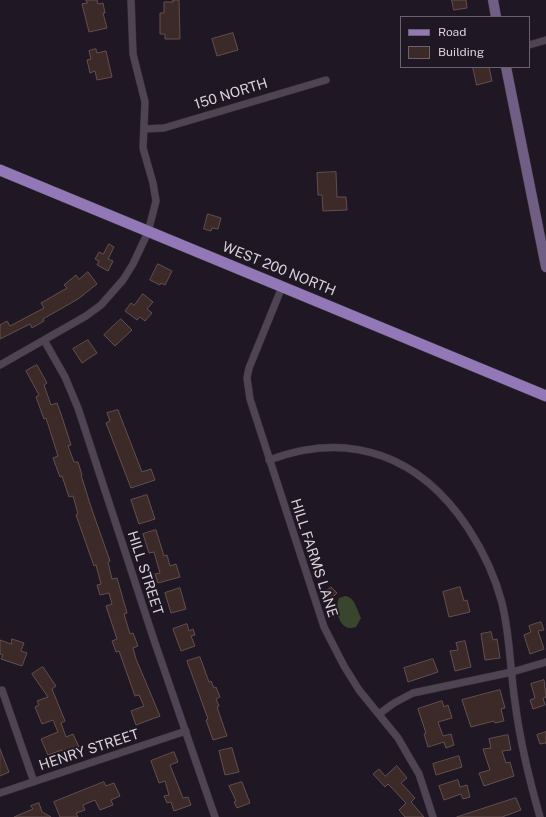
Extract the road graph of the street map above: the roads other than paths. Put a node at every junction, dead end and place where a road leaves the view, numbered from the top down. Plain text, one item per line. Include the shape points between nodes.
1 (131, 0) edge
2 (493, 0) edge
3 (496, 16) edge
4 (546, 40) edge
5 (530, 45) edge
6 (506, 68) edge
7 (326, 80) dead end
8 (144, 129) junction
9 (0, 170) edge
10 (148, 232) junction
11 (546, 267) edge
12 (282, 287) junction
13 (44, 340) junction
14 (0, 365) edge
15 (546, 396) edge
16 (269, 460) junction
17 (546, 662) edge
18 (512, 672) junction
19 (2, 690) dead end
20 (379, 714) junction
21 (186, 731) junction
22 (34, 782) junction
23 (0, 793) edge
24 (215, 817) edge
25 (433, 817) edge
26 (540, 817) edge

1 - 8 street via 133,54 145,102
2 - 3 street
4 - 5 street
6 - 11 street
7 - 8 street, 150 NORTH via 164,128
8 - 10 street via 143,148 156,201
9 - 10 main road, WEST 200 NORTH
10 - 12 main road, WEST 200 NORTH
10 - 13 street via 134,264 113,294 86,316
12 - 15 main road, WEST 200 NORTH
12 - 16 street, HILL FARMS LANE via 247,378 250,399
13 - 14 street
13 - 21 street, HILL STREET via 65,377 78,408
16 - 18 street via 318,447 358,448 394,460 429,482 461,518 490,568 506,619
16 - 20 street, HILL FARMS LANE via 324,628 359,690
17 - 18 street
18 - 20 street via 413,693
18 - 26 street via 523,752
19 - 22 street
20 - 25 street, HILL FARMS LANE via 398,738 419,774
21 - 22 street, HENRY STREET
21 - 24 street, HILL STREET
22 - 23 street, HENRY STREET

